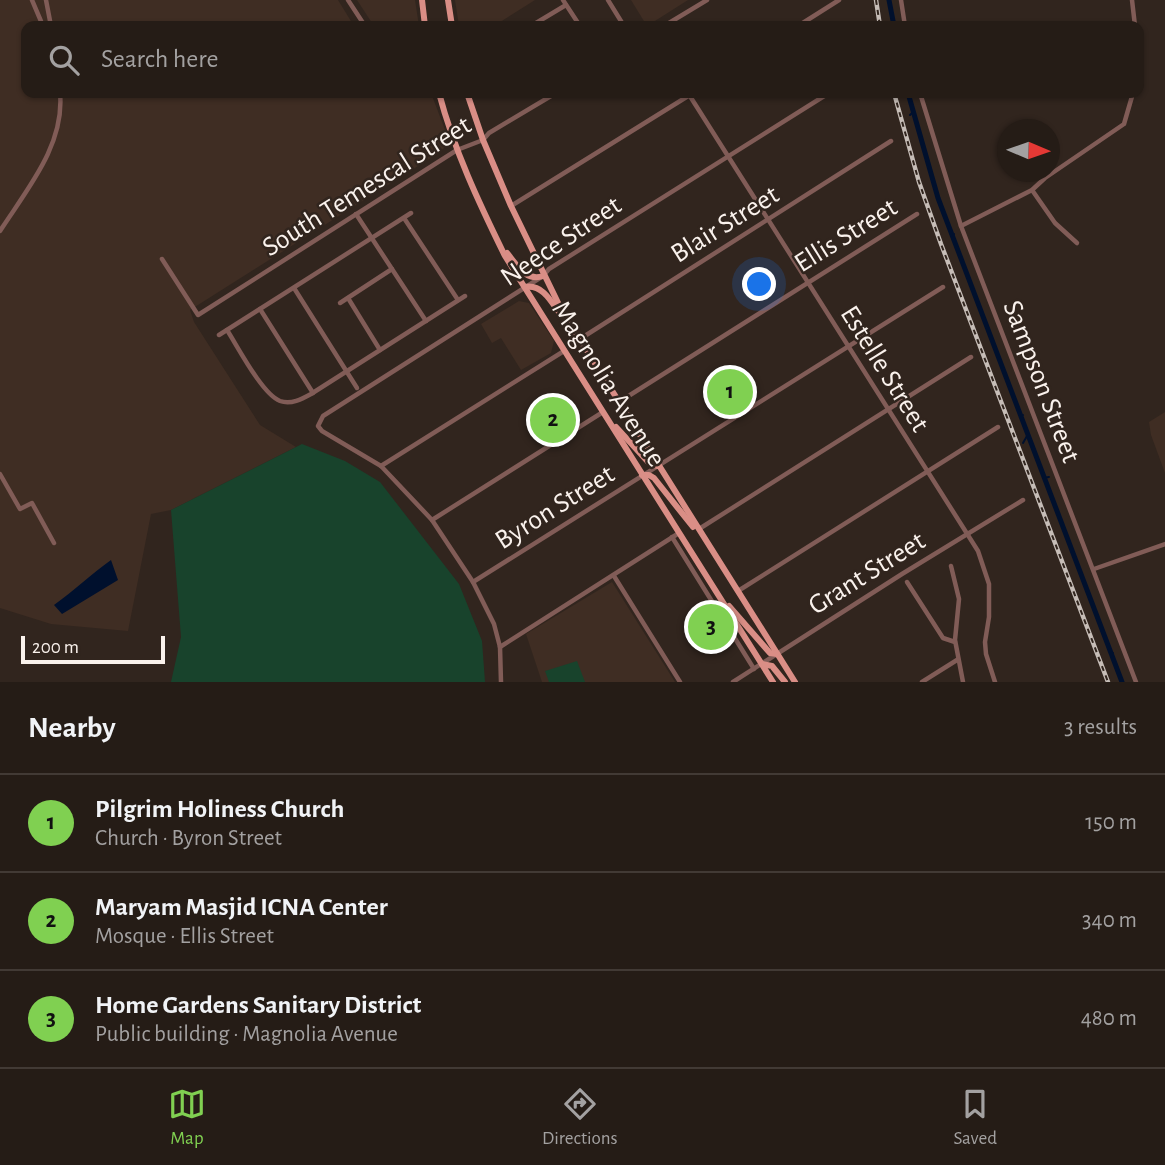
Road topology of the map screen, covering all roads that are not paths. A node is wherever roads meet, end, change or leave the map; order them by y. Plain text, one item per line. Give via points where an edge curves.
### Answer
1 (32, 0) edge
2 (46, 0) edge
3 (348, 0) edge
4 (422, 0) edge
5 (448, 0) edge
6 (608, 0) edge
7 (707, 0) edge
8 (839, 0) edge
9 (901, 0) edge
10 (1132, 0) edge
11 (565, 3) edge
12 (41, 21) edge
13 (50, 21) edge
14 (362, 21) edge
15 (424, 21) edge
16 (451, 21) edge
17 (538, 21) edge
18 (577, 21) edge
19 (621, 21) edge
20 (672, 21) edge
21 (806, 21) edge
22 (904, 21) edge
23 (1134, 21) edge
24 (60, 98) edge
25 (441, 98) edge
26 (469, 98) edge
27 (548, 98) edge
28 (684, 98) edge
29 (692, 98) edge
30 (821, 98) edge
31 (922, 98) edge
32 (1132, 98) edge
33 (483, 140) junction
34 (891, 141) dead end
35 (457, 150) junction
36 (727, 156) junction
37 (1032, 190) junction
38 (510, 206) junction
39 (411, 213) dead end
40 (356, 214) junction
41 (917, 214) dead end
42 (404, 218) junction
43 (767, 220) junction
44 (961, 226) junction
45 (0, 231) edge
46 (372, 238) junction
47 (497, 240) junction
48 (1077, 243) dead end
49 (162, 259) dead end
50 (392, 270) junction
51 (543, 276) junction
52 (807, 282) junction
53 (526, 287) junction
54 (943, 287) dead end
55 (294, 288) junction
56 (465, 296) dead end
57 (348, 298) junction
58 (458, 300) junction
59 (340, 303) dead end
60 (260, 309) junction
61 (426, 321) junction
62 (572, 329) junction
63 (227, 330) junction
64 (219, 335) dead end
65 (579, 339) junction
66 (846, 345) junction
67 (380, 350) junction
68 (564, 351) junction
69 (971, 357) dead end
70 (347, 371) junction
71 (357, 388) dead end
72 (313, 393) junction
73 (618, 403) junction
74 (887, 410) junction
75 (603, 412) junction
76 (998, 427) dead end
77 (381, 466) junction
78 (657, 466) junction
79 (927, 472) junction
80 (0, 474) edge
81 (642, 475) junction
82 (1023, 500) dead end
83 (432, 520) junction
84 (698, 529) junction
85 (968, 534) junction
86 (676, 535) junction
87 (54, 543) dead end
88 (1165, 544) edge
89 (951, 566) dead end
90 (1094, 569) junction
91 (614, 576) junction
92 (473, 582) junction
93 (907, 582) dead end
94 (714, 588) junction
95 (737, 592) junction
96 (956, 642) junction
97 (500, 647) junction
98 (778, 654) junction
99 (958, 660) junction
100 (762, 664) junction
101 (754, 669) junction
102 (501, 682) edge
103 (680, 682) edge
104 (733, 682) edge
105 (773, 682) edge
106 (785, 682) edge
107 (795, 682) edge
108 (922, 682) edge
109 (963, 682) edge
110 (995, 682) edge
111 (1136, 682) edge

1 - 12 street
2 - 13 street
3 - 14 street
4 - 15 main road
5 - 16 main road
6 - 19 street
7 - 20 street
8 - 21 street
9 - 22 street
10 - 23 street
11 - 17 street
11 - 18 street
24 - 45 street via 56,136
25 - 35 main road, Magnolia Avenue
26 - 33 main road, Magnolia Avenue
27 - 33 street, South Temescal Street
28 - 38 street
29 - 36 street, Estelle Street
30 - 36 street, Neece Street
31 - 44 street, Sampson Street
32 - 37 street via 1124,124
33 - 35 street, South Temescal Street
33 - 38 main road, Magnolia Avenue
34 - 43 street, Blair Street
35 - 40 street, South Temescal Street
35 - 47 main road, Magnolia Avenue
36 - 43 street, Estelle Street
36 - 51 street, Neece Street
37 - 44 street
37 - 48 street via 1055,223
38 - 51 main road, Magnolia Avenue
39 - 42 street
40 - 46 street
40 - 49 street, South Temescal Street via 198,315
41 - 52 street, Ellis Street
42 - 46 street
42 - 58 street
43 - 52 street, Estelle Street
43 - 65 street, Blair Street
44 - 90 street, Sampson Street
46 - 50 street
46 - 55 street
47 - 51 main road via 528,276
47 - 53 main road, Magnolia Avenue
50 - 57 street
50 - 61 street
51 - 53 street, Neece Street
51 - 62 main road, Magnolia Avenue
52 - 66 street, Estelle Street
52 - 73 street, Ellis Street
53 - 62 main road via 539,288
53 - 68 main road, Magnolia Avenue
53 - 77 street, Neece Street via 323,416 318,426 322,431
54 - 66 street, Byron Street
55 - 60 street
55 - 70 street
56 - 58 street
57 - 59 street
57 - 67 street
58 - 61 street
60 - 63 street
60 - 72 street
61 - 67 street
62 - 65 main road, Magnolia Avenue
63 - 64 street
63 - 72 street via 269,394 291,402
65 - 73 main road, Magnolia Avenue
66 - 74 street, Estelle Street
66 - 78 street, Byron Street
67 - 70 street
68 - 75 main road, Magnolia Avenue
68 - 77 street
69 - 74 street
70 - 71 street
70 - 72 street
73 - 78 main road, Magnolia Avenue
74 - 79 street, Estelle Street
74 - 84 street
75 - 78 main road via 650,464
75 - 81 main road, Magnolia Avenue
75 - 83 street
76 - 79 street
77 - 83 street
78 - 81 street, Byron Street
78 - 84 main road, Magnolia Avenue
79 - 85 street, Estelle Street
79 - 95 street
80 - 87 street via 20,509 33,503
81 - 84 main road via 654,478
81 - 86 main road, Magnolia Avenue
81 - 92 street, Byron Street
82 - 85 street, Grant Street
83 - 92 street
84 - 95 main road, Magnolia Avenue
85 - 98 street, Grant Street
85 - 110 street, Estelle Street via 989,584 985,642
86 - 91 street
86 - 94 main road, Magnolia Avenue
86 - 101 street, Magnolia Avenue
88 - 90 street
89 - 96 street via 959,599
90 - 111 street, Sampson Street
91 - 97 street
91 - 103 street
92 - 97 street
93 - 96 street via 943,638
94 - 98 main road via 769,653
94 - 100 main road, Magnolia Avenue
95 - 98 main road, Magnolia Avenue
96 - 99 street
97 - 102 street
98 - 100 street, Grant Street
98 - 107 main road, Magnolia Avenue
99 - 108 street
99 - 109 street
100 - 101 street, Grant Street
100 - 105 main road, Magnolia Avenue
100 - 106 main road via 772,666
101 - 104 street, Grant Street

